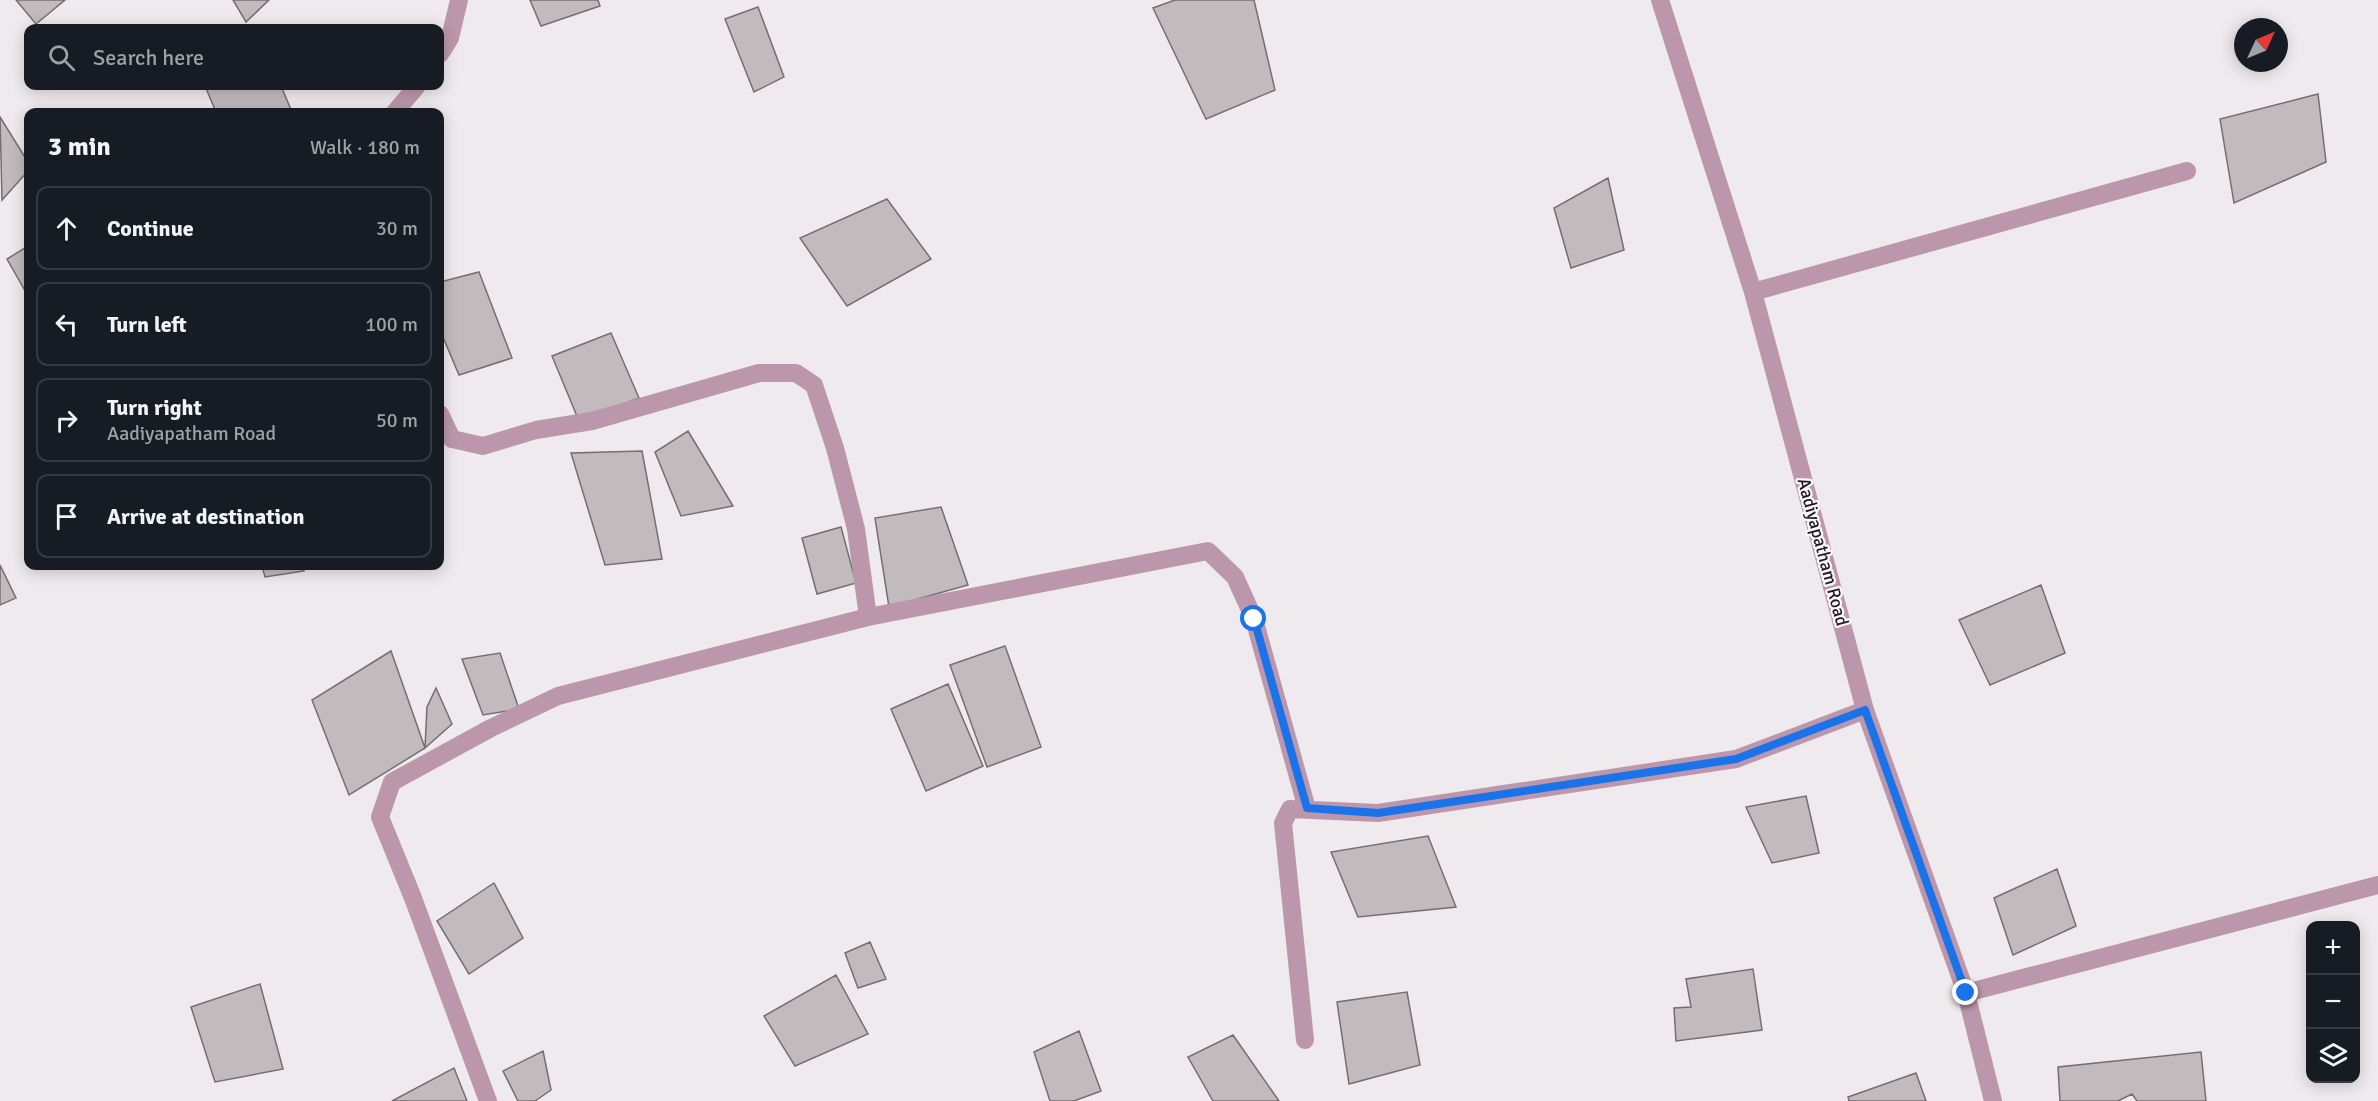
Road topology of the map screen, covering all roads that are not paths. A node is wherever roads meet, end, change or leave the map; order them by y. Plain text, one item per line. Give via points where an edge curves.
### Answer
1 (459, 0) edge
2 (1660, 0) edge
3 (444, 48) edge
4 (414, 90) edge
5 (398, 108) edge
6 (2187, 171) dead end
7 (1753, 292) junction
8 (444, 422) edge
9 (868, 617) junction
10 (1865, 710) junction
11 (1307, 808) junction
12 (2378, 885) edge
13 (1966, 993) junction
14 (1305, 1040) dead end
15 (489, 1101) edge
16 (1993, 1101) edge

1 - 3 street
2 - 7 street, Aadiyapatham Road
4 - 5 street
6 - 7 street
7 - 10 street, Aadiyapatham Road
8 - 9 street via 452,439 483,446 536,430 592,421 759,373 796,373 814,385 835,448 856,529
9 - 11 street via 1208,551 1235,577 1254,619
9 - 15 street via 558,696 392,782 380,817
10 - 11 street via 1736,759 1378,813
10 - 13 street, Aadiyapatham Road
11 - 14 street via 1290,809 1283,823
12 - 13 street
13 - 16 street, Aadiyapatham Road

